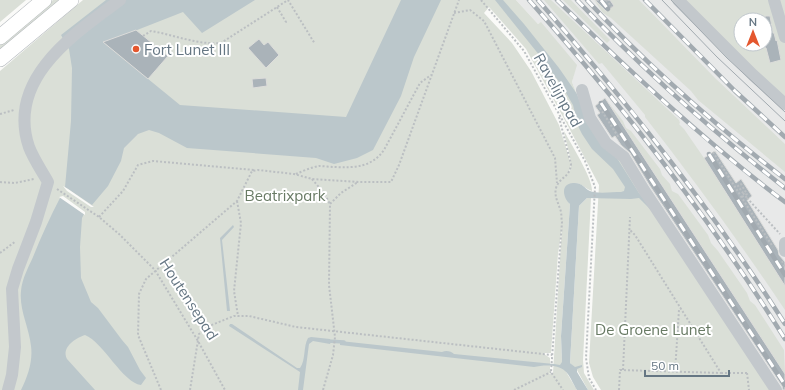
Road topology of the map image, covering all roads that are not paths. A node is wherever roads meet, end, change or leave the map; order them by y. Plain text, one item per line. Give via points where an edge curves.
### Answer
1 (44, 0) edge
2 (70, 0) edge
3 (120, 0) edge
4 (678, 0) edge
5 (774, 0) edge
6 (0, 37) edge
7 (785, 37) edge
8 (0, 59) edge
9 (582, 90) dead end
10 (785, 104) edge
11 (782, 239) edge
12 (780, 253) edge
13 (8, 390) edge
14 (776, 390) edge

1 - 6 main road
2 - 8 main road
3 - 13 street via 78,31 40,71 32,87 26,108 29,147 53,186 36,222 12,289 16,347
4 - 10 street
5 - 7 street
9 - 14 street via 590,118 606,142 624,157
11 - 12 street

